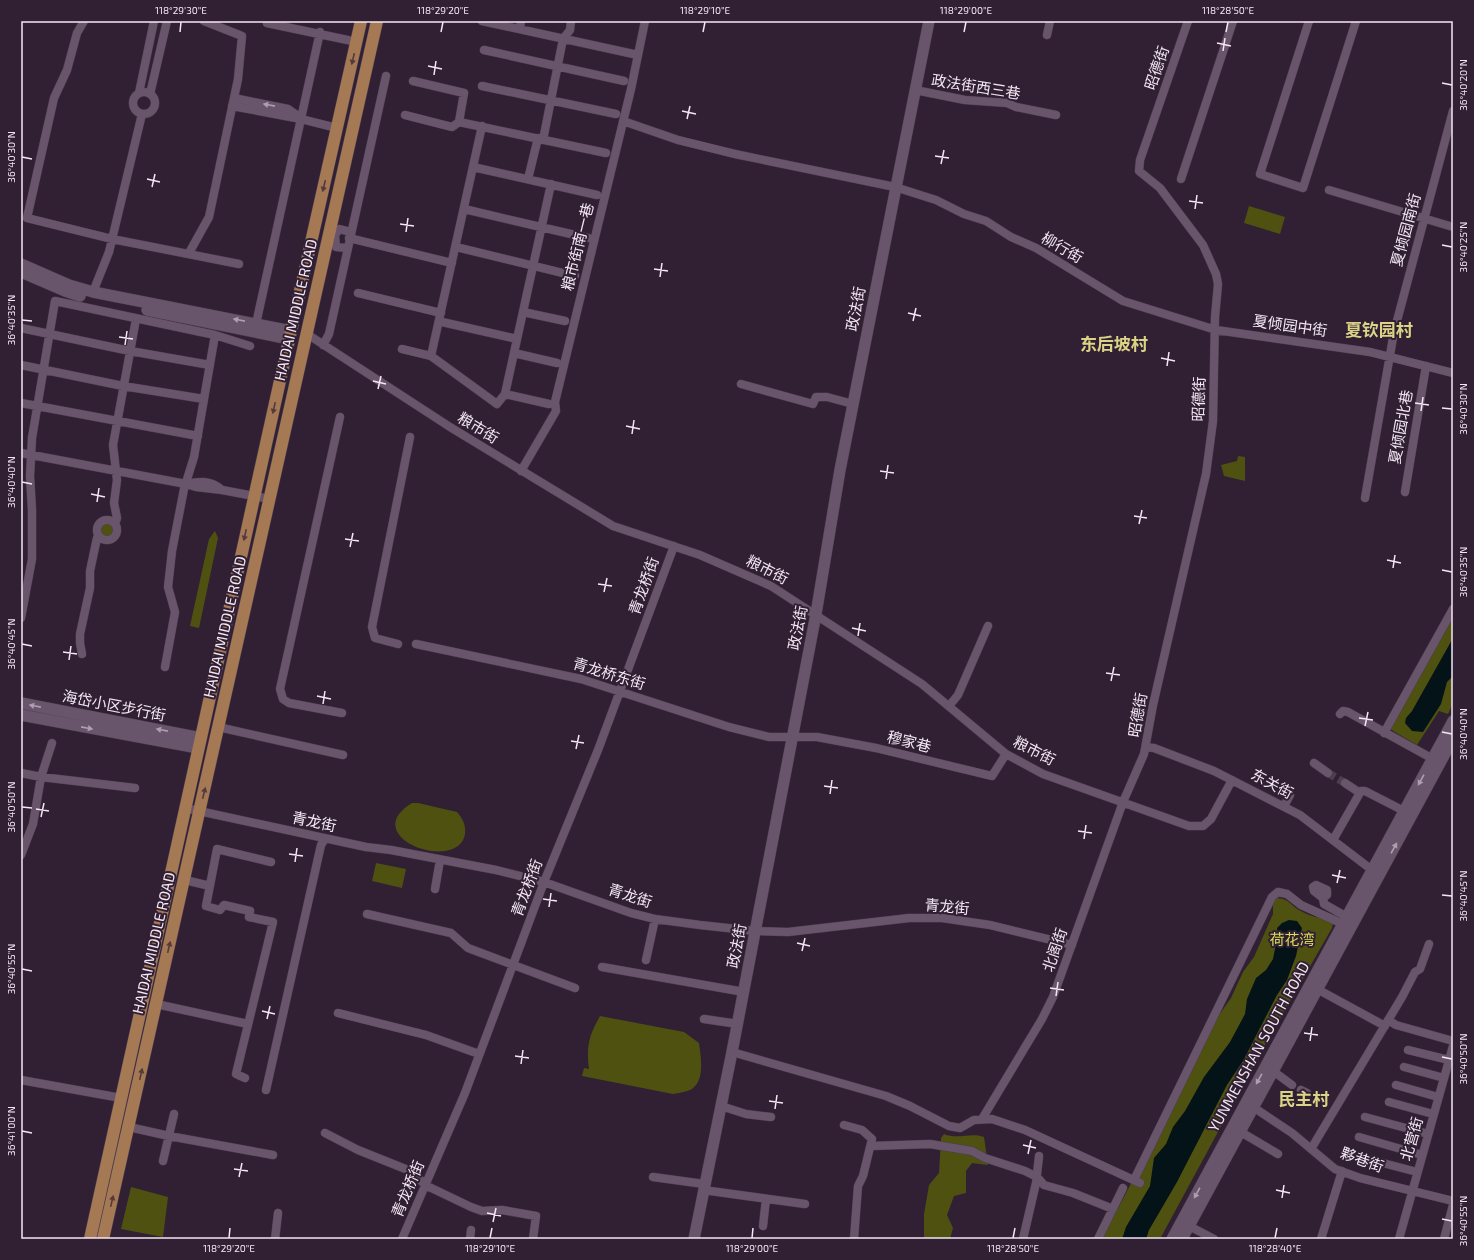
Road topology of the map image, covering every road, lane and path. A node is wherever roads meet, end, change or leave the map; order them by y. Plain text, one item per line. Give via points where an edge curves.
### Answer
1 (84, 21) edge
2 (154, 21) edge
3 (167, 21) edge
4 (204, 21) edge
5 (361, 21) edge
6 (377, 21) edge
7 (482, 21) edge
8 (571, 21) edge
9 (645, 21) edge
10 (929, 21) edge
11 (1050, 21) edge
12 (1188, 21) edge
13 (1233, 21) edge
14 (1309, 21) edge
15 (1356, 21) edge
16 (267, 22) dead end
17 (520, 25) edge
18 (320, 32) dead end
19 (1047, 36) dead end
20 (563, 39) junction
21 (357, 42) junction
22 (484, 50) dead end
23 (638, 55) junction
24 (557, 67) junction
25 (386, 76) dead end
26 (413, 81) dead end
27 (624, 81) dead end
28 (482, 86) dead end
29 (915, 90) junction
30 (139, 93) junction
31 (150, 94) junction
32 (550, 101) junction
33 (233, 102) junction
34 (1453, 111) edge
35 (142, 114) junction
36 (616, 114) dead end
37 (405, 115) dead end
38 (1056, 115) dead end
39 (301, 119) junction
40 (623, 121) junction
41 (460, 122) junction
42 (482, 126) junction
43 (337, 128) junction
44 (540, 139) junction
45 (606, 153) dead end
46 (473, 167) junction
47 (528, 179) junction
48 (1181, 179) dead end
49 (551, 184) junction
50 (895, 187) junction
51 (1329, 190) dead end
52 (597, 195) dead end
53 (464, 209) junction
54 (1424, 219) junction
55 (541, 227) junction
56 (1453, 227) edge
57 (332, 234) junction
58 (350, 235) junction
59 (588, 238) dead end
60 (112, 239) junction
61 (456, 247) junction
62 (347, 248) junction
63 (189, 253) junction
64 (452, 263) junction
65 (21, 264) edge
66 (239, 264) dead end
67 (533, 266) junction
68 (21, 272) edge
69 (575, 276) dead end
70 (93, 292) junction
71 (358, 293) dead end
72 (523, 312) junction
73 (441, 313) junction
74 (136, 319) junction
75 (565, 321) dead end
76 (442, 322) dead end
77 (256, 324) junction
78 (21, 328) edge
79 (1216, 330) junction
80 (50, 333) junction
81 (306, 334) junction
82 (215, 335) junction
83 (290, 335) junction
84 (517, 339) junction
85 (323, 345) junction
86 (250, 346) dead end
87 (402, 349) dead end
88 (130, 351) junction
89 (514, 353) junction
90 (431, 356) junction
91 (1391, 357) junction
92 (558, 363) dead end
93 (21, 365) edge
94 (210, 366) junction
95 (1426, 366) junction
96 (45, 368) junction
97 (1453, 373) edge
98 (741, 384) dead end
99 (123, 386) junction
100 (505, 394) junction
101 (204, 399) junction
102 (21, 403) edge
103 (548, 404) dead end
104 (853, 404) junction
105 (38, 405) junction
106 (340, 417) dead end
107 (117, 421) junction
108 (198, 436) junction
109 (410, 437) dead end
110 (21, 453) edge
111 (31, 455) junction
112 (115, 471) junction
113 (521, 471) junction
114 (186, 484) junction
115 (1405, 492) dead end
116 (254, 496) junction
117 (1365, 498) dead end
118 (270, 499) junction
119 (115, 524) junction
120 (99, 536) junction
121 (674, 546) junction
122 (1453, 610) edge
123 (816, 614) junction
124 (21, 618) edge
125 (988, 626) dead end
126 (398, 644) dead end
127 (416, 644) dead end
128 (82, 654) dead end
129 (165, 667) dead end
130 (620, 691) junction
131 (21, 703) edge
132 (949, 706) junction
133 (342, 713) dead end
134 (1340, 714) dead end
135 (21, 715) edge
136 (1453, 721) edge
137 (218, 727) junction
138 (1384, 732) junction
139 (793, 737) junction
140 (1448, 742) edge
141 (199, 743) junction
142 (52, 744) dead end
143 (1146, 747) junction
144 (1006, 754) junction
145 (343, 755) dead end
146 (1433, 759) junction
147 (1314, 763) dead end
148 (21, 773) edge
149 (1328, 774) tunnel mouth
150 (41, 777) junction
151 (1232, 780) junction
152 (1345, 783) tunnel mouth
153 (135, 788) dead end
154 (1360, 793) junction
155 (1290, 795) dead end
156 (1123, 802) junction
157 (1284, 806) junction
158 (185, 808) junction
159 (200, 811) junction
160 (1404, 811) junction
161 (325, 839) junction
162 (1334, 840) junction
163 (21, 855) edge
164 (440, 860) junction
165 (271, 862) dead end
166 (1372, 870) junction
167 (185, 880) junction
168 (544, 882) junction
169 (210, 886) junction
170 (434, 889) dead end
171 (1323, 898) dead end
172 (367, 914) dead end
173 (655, 919) junction
174 (1345, 920) junction
175 (755, 931) junction
176 (1429, 944) dead end
177 (1072, 945) junction
178 (646, 960) dead end
179 (513, 965) junction
180 (602, 967) dead end
181 (575, 988) dead end
182 (1317, 989) junction
183 (744, 992) junction
184 (156, 1004) junction
185 (338, 1013) dead end
186 (704, 1019) dead end
187 (1386, 1023) junction
188 (248, 1024) junction
189 (738, 1024) junction
190 (1453, 1041) edge
191 (1453, 1046) edge
192 (1408, 1050) dead end
193 (732, 1052) junction
194 (479, 1054) junction
195 (1449, 1060) junction
196 (1404, 1067) dead end
197 (1273, 1072) junction
198 (245, 1078) dead end
199 (1444, 1078) junction
200 (21, 1080) edge
201 (1292, 1085) dead end
202 (1396, 1085) dead end
203 (266, 1090) dead end
204 (1438, 1097) junction
205 (121, 1098) junction
206 (1389, 1102) dead end
207 (721, 1106) junction
208 (1253, 1107) junction
209 (174, 1114) dead end
210 (1434, 1114) junction
211 (771, 1117) dead end
212 (1365, 1117) dead end
213 (982, 1119) junction
214 (844, 1125) dead end
215 (129, 1127) junction
216 (1239, 1131) junction
217 (325, 1133) dead end
218 (1428, 1134) junction
219 (169, 1136) junction
220 (1359, 1137) dead end
221 (871, 1146) junction
222 (1311, 1149) junction
223 (1278, 1154) dead end
224 (273, 1155) dead end
225 (1422, 1155) junction
226 (1039, 1156) dead end
227 (1360, 1157) dead end
228 (163, 1161) dead end
229 (1342, 1171) junction
230 (1417, 1172) junction
231 (653, 1177) dead end
232 (1037, 1177) junction
233 (425, 1185) junction
234 (704, 1187) junction
235 (1123, 1188) dead end
236 (1412, 1190) junction
237 (766, 1199) junction
238 (1453, 1201) edge
239 (804, 1204) dead end
240 (1453, 1205) edge
241 (1113, 1209) dead end
242 (278, 1214) dead end
243 (1185, 1223) junction
244 (763, 1226) dead end
245 (471, 1230) dead end
246 (90, 1239) edge
247 (103, 1239) edge
248 (275, 1239) edge
249 (402, 1239) edge
250 (470, 1239) edge
251 (533, 1239) edge
252 (694, 1239) edge
253 (854, 1239) edge
254 (1023, 1239) edge
255 (1098, 1239) edge
256 (1172, 1239) edge
257 (1182, 1239) edge
258 (1214, 1239) edge
259 (1321, 1239) edge
260 (1399, 1239) edge
261 (1444, 1239) edge

1 - 60 street via 77,33 67,70 54,98 27,218
2 - 30 street
3 - 31 street
4 - 33 street via 242,36
5 - 21 main road, HAIDAI MIDDLE ROAD
6 - 57 main road, HAIDAI MIDDLE ROAD
7 - 17 street
8 - 20 street via 570,30
9 - 23 street, 粮市街南一巷
10 - 29 street, 政法街
11 - 19 street
12 - 79 street, 昭德街 via 1140,160 1139,171 1160,188 1203,245 1211,260 1218,284
13 - 48 street
14 - 15 street via 1260,174 1303,188
16 - 21 street
17 - 20 street
18 - 39 street
20 - 23 street
20 - 24 street
21 -> 43 main road, HAIDAI MIDDLE ROAD
22 - 24 street
23 - 40 street, 粮市街南一巷
24 - 27 street
24 - 32 street
25 - 58 street
26 - 41 street via 464,93
28 - 32 street
29 - 38 street, 政法街西三巷 via 965,100 1007,103
29 - 50 street, 政法街
30 - 31 street
30 - 35 street via 134,98 133,105 136,111
31 - 35 street via 154,100 154,108 149,113
32 - 36 street
32 - 44 street
33 - 39 street
33 - 63 street via 209,217
34 - 54 street, 夏倾园南街
35 - 60 street
37 - 41 street via 452,127
39 - 43 street
39 - 77 street
40 - 50 street, 柳行街 via 678,140
40 - 113 street, 粮市街南一巷 via 555,402 556,411
41 - 42 street
42 - 44 street
42 - 46 street
43 -> 83 main road, HAIDAI MIDDLE ROAD
44 - 45 street
44 - 47 street
46 - 47 street
46 - 53 street
47 - 49 street
49 - 52 street
49 - 55 street
50 - 79 street, 柳行街 via 936,200 964,214 986,221 1123,301
50 - 104 street, 政法街
51 - 54 street
53 - 55 street
53 - 61 street
54 - 56 street
54 - 91 street, 夏倾园南街 via 1401,305
55 - 59 street
55 - 67 street
57 - 58 street via 339,230
57 - 62 street via 336,247
57 - 81 main road, HAIDAI MIDDLE ROAD
58 - 62 street
58 - 64 street
60 - 63 street
60 - 70 street
61 - 64 street
61 - 67 street
62 - 85 street via 329,334
63 - 66 street
64 - 73 street
65 - 70 street
67 - 69 street
67 - 72 street
68 - 83 street via 88,298
77 -> 70 street
71 - 73 street
72 - 75 street
72 - 84 street
73 - 90 street
74 - 80 street via 55,301
74 - 82 street
74 - 88 street
76 - 84 street
77 - 83 street
78 - 80 street
79 - 91 street, 夏倾园中街 via 1348,348
79 - 143 street, 昭德街 via 1213,421 1206,474 1152,705
80 - 88 street
80 - 96 street
81 - 85 street, 粮市街
81 - 118 main road, HAIDAI MIDDLE ROAD
82 - 86 street
82 - 94 street
83 -> 116 main road, HAIDAI MIDDLE ROAD
84 - 89 street
85 - 113 street, 粮市街
87 - 90 street
88 - 94 street
88 - 99 street
89 - 92 street
89 - 100 street
90 - 100 street via 497,404
91 - 95 street, 夏倾园中街
91 - 117 street, 夏倾园南街
93 - 96 street
94 - 101 street
95 - 97 street, 夏倾园中街
95 - 115 street, 夏倾园北巷
96 - 99 street
96 - 105 street
98 - 104 street via 813,404 816,397 827,397
99 - 101 street
99 - 107 street
100 - 103 street
101 - 108 street
102 - 105 street
104 - 123 street, 政法街
105 - 107 street
105 - 111 street
106 - 133 street via 280,689 283,699 289,703
107 - 108 street
107 - 112 street via 113,445
108 - 114 street
109 - 126 street via 372,627 375,638
110 - 111 street
111 - 112 street
111 - 124 street via 32,559
112 - 114 street
112 - 119 street
113 - 121 street, 粮市街 via 613,526
114 - 116 street via 208,482 216,484 222,490
114 - 129 street via 169,574 169,591 175,612
116 - 118 street
116 -> 141 main road, HAIDAI MIDDLE ROAD
118 - 137 main road, HAIDAI MIDDLE ROAD
119 - 120 street via 110,521 101,523
119 - 120 street via 117,529 114,538 104,540
120 - 128 street via 90,571 90,588 80,634
121 - 123 street, 粮市街 via 726,565 771,586
121 - 130 street, 青龙桥街
122 - 138 street
123 - 132 street, 粮市街 via 922,684
123 - 139 street, 政法街
125 - 132 street via 958,695
127 - 130 street, 青龙桥东街 via 553,672
130 - 139 street, 青龙桥东街 via 683,714 729,727 769,737
130 - 168 street, 青龙桥街
141 -> 131 street, 海岱小区步行街
132 - 144 street, 粮市街
134 - 138 street via 1343,711 1348,712
135 -> 141 street, 海岱小区步行街
136 - 140 street, YUNMENSHAN SOUTH ROAD
137 - 145 street
159 -> 137 main road, HAIDAI MIDDLE ROAD
138 - 146 street
139 - 144 street, 穆家巷 via 817,737 876,748 992,776
139 - 175 street, 政法街
140 - 146 street, YUNMENSHAN SOUTH ROAD
182 -> 140 street, YUNMENSHAN SOUTH ROAD
141 - 158 main road, HAIDAI MIDDLE ROAD
142 - 150 street
143 - 151 street, 东关街
143 - 156 street, 昭德街
144 - 156 street, 粮市街 via 1044,774
146 -> 160 street, YUNMENSHAN SOUTH ROAD
147 - 149 street
148 - 150 street
150 - 153 street
150 - 163 street via 33,824
151 - 156 street, 粮市街 via 1211,819 1203,826 1189,826
151 - 157 street, 东关街
152 - 154 street
154 - 160 street via 1365,791
154 - 162 street
155 - 157 street
156 - 177 street, 北阁街
157 - 162 street, 东关街
158 - 159 street, 青龙街
158 - 205 main road, HAIDAI MIDDLE ROAD
159 - 161 street, 青龙街
159 - 167 main road, HAIDAI MIDDLE ROAD
160 - 166 street, YUNMENSHAN SOUTH ROAD
161 - 164 street, 青龙街
161 - 203 street via 321,845
162 - 166 street, 东关街
164 - 168 street, 青龙街
164 - 170 street
165 - 169 street via 217,849
166 - 174 street, YUNMENSHAN SOUTH ROAD
167 - 169 street
184 -> 167 main road, HAIDAI MIDDLE ROAD
168 - 173 street, 青龙街 via 594,898 617,909
168 - 179 street, 青龙桥街
169 - 188 street via 206,906 220,910 224,905 250,911 249,917 273,922
171 - 174 street via 1324,904
172 - 179 street via 451,933 468,948
173 - 175 street, 青龙街
173 - 178 street
174 - 213 street via 1301,905 1287,894 1278,892 1272,896 1137,1182 1024,1130 992,1119
174 -> 243 street, YUNMENSHAN SOUTH ROAD
175 - 177 street, 青龙街 via 788,932 909,918 942,918
175 - 183 street, 政法街
176 - 187 street via 1420,969 1415,972
177 - 213 street, 北阁街 via 1059,983 1042,1019
179 - 181 street
179 - 194 street, 青龙桥街
180 - 183 street
182 - 187 street
182 - 197 street, YUNMENSHAN SOUTH ROAD
183 - 189 street, 政法街
184 - 188 street
215 -> 184 main road, HAIDAI MIDDLE ROAD
185 - 194 street via 426,1035
186 - 189 street
187 - 190 street
187 - 222 street
188 - 198 street via 236,1074
189 - 193 street, 政法街
191 - 195 street, 北营街
192 - 195 street
193 - 207 street, 政法街
193 - 213 street via 886,1096 949,1126 960,1128 974,1120
194 - 233 street, 青龙桥街
195 - 199 street, 北营街
196 - 199 street
197 - 201 street
197 - 208 street, YUNMENSHAN SOUTH ROAD
199 - 204 street, 北营街
200 - 205 street
202 - 204 street
204 - 210 street, 北营街
205 - 246 main road, HAIDAI MIDDLE ROAD
206 - 210 street
207 - 211 street via 746,1114
207 - 234 street, 政法街
208 - 216 street, YUNMENSHAN SOUTH ROAD
208 - 222 street, 夥巷街
209 - 219 street
210 - 218 street, 北营街
212 - 218 street
214 - 221 street via 862,1130 872,1139
215 - 219 street
247 -> 215 main road, HAIDAI MIDDLE ROAD
216 - 223 street
216 - 243 street, YUNMENSHAN SOUTH ROAD
217 - 233 street via 358,1150 413,1172
218 - 225 street, 北营街
219 - 224 street
219 - 228 street
220 - 225 street
221 - 232 street via 930,1144 972,1151
221 - 253 street via 858,1186
222 - 229 street, 夥巷街 via 1335,1169
225 - 230 street, 北营街
226 - 232 street
227 - 230 street
229 - 236 street, 夥巷街 via 1360,1178
229 - 259 street
230 - 236 street, 北营街
231 - 234 street
232 - 241 street via 1044,1185
232 - 254 street
233 - 249 street, 青龙桥街
233 - 251 street via 482,1211 502,1210 536,1216
234 - 237 street
234 - 252 street, 政法街
235 - 255 street
236 - 238 street, 夥巷街
236 - 260 street, 北营街
237 - 239 street
237 - 244 street
240 - 261 street
242 - 248 street
243 - 256 street, YUNMENSHAN SOUTH ROAD
243 - 257 street, YUNMENSHAN SOUTH ROAD
243 - 258 street
245 - 250 street

